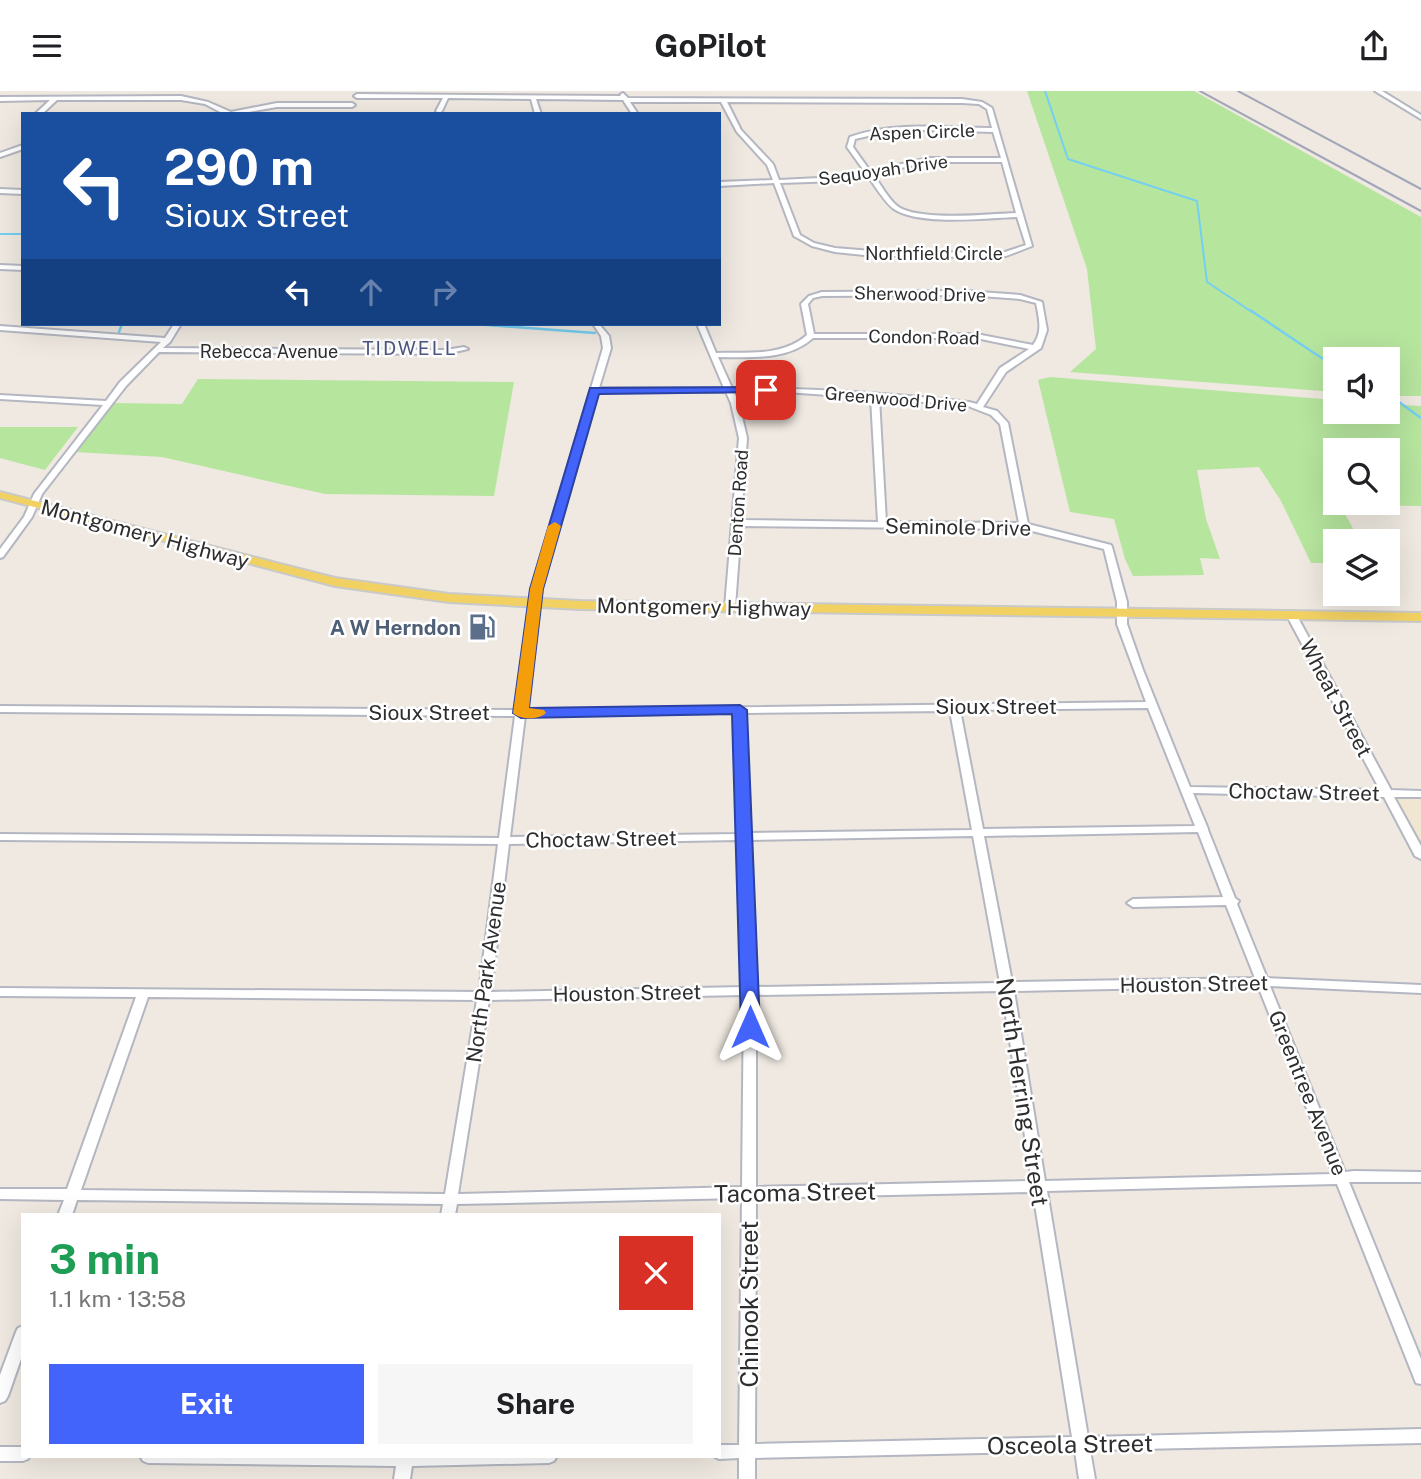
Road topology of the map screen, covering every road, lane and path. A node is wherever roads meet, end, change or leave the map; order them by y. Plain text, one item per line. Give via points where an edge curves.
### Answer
1 (619, 91) edge
2 (1378, 91) edge
3 (358, 94) edge
4 (446, 97) junction
5 (534, 97) junction
6 (0, 99) edge
7 (55, 99) junction
8 (626, 99) junction
9 (723, 100) junction
10 (352, 105) junction
11 (439, 111) dead end
12 (40, 112) edge
13 (228, 112) edge
14 (236, 112) edge
15 (348, 112) edge
16 (538, 112) edge
17 (634, 112) edge
18 (1421, 117) edge
19 (996, 130) junction
20 (21, 148) edge
21 (0, 155) edge
22 (1005, 160) junction
23 (869, 173) junction
24 (777, 182) junction
25 (721, 184) edge
26 (21, 192) edge
27 (2, 193) edge
28 (1021, 215) junction
29 (0, 267) edge
30 (21, 268) edge
31 (176, 326) edge
32 (598, 326) edge
33 (701, 326) edge
34 (0, 328) edge
35 (811, 336) junction
36 (167, 340) junction
37 (1037, 348) junction
38 (464, 349) dead end
39 (157, 350) junction
40 (714, 355) junction
41 (594, 390) junction
42 (731, 392) junction
43 (875, 395) junction
44 (0, 397) edge
45 (109, 403) junction
46 (979, 407) junction
47 (0, 495) edge
48 (34, 504) junction
49 (737, 523) junction
50 (882, 525) junction
51 (1024, 526) junction
52 (0, 555) edge
53 (534, 603) junction
54 (730, 607) junction
55 (1122, 612) junction
56 (1292, 614) junction
57 (1421, 617) edge
58 (1153, 705) junction
59 (954, 707) junction
60 (0, 709) edge
61 (740, 710) junction
62 (521, 713) junction
63 (1187, 790) junction
64 (1388, 794) junction
65 (1421, 794) edge
66 (1203, 829) junction
67 (976, 833) junction
68 (0, 837) edge
69 (744, 837) junction
70 (504, 841) junction
71 (1421, 856) edge
72 (1233, 901) junction
73 (1133, 903) dead end
74 (1263, 982) junction
75 (1007, 987) junction
76 (1421, 989) edge
77 (750, 991) junction
78 (0, 992) edge
79 (144, 993) junction
80 (484, 996) junction
81 (1421, 1177) edge
82 (1342, 1178) junction
83 (1039, 1187) junction
84 (749, 1193) junction
85 (0, 1194) edge
86 (72, 1194) junction
87 (451, 1199) junction
88 (66, 1213) edge
89 (448, 1213) edge
90 (21, 1338) edge
91 (1414, 1345) edge
92 (1421, 1378) edge
93 (0, 1396) edge
94 (1421, 1436) edge
95 (1081, 1444) junction
96 (721, 1452) edge
97 (748, 1452) junction
98 (0, 1454) edge
99 (21, 1454) edge
100 (406, 1458) edge
101 (402, 1479) edge
102 (747, 1479) edge
103 (1087, 1479) edge

1 - 8 street
2 - 18 street
3 - 4 street, Northfield Circle
3 - 10 street
4 - 5 street, Northfield Circle
4 - 11 street
5 - 8 street, Northfield Circle
5 - 16 street
6 - 7 street
7 - 12 street
7 - 13 street via 181,98
8 - 9 street, Northfield Circle
8 - 17 street
9 - 19 street, Northfield Circle via 973,101 989,107
9 - 24 street, Northfield Circle via 738,131 764,155
10 - 14 street via 277,105
10 - 15 street
19 - 22 street, Northfield Circle
19 - 23 street, Aspen Circle via 858,135 850,140 850,147
20 - 21 street
22 - 23 street, Sequoyah Drive via 929,160
22 - 28 street, Northfield Circle
23 - 24 street, Sequoyah Drive
23 - 28 street, Aspen Circle via 894,207 906,213
24 - 25 street, Sequoyah Drive
24 - 28 street, Northfield Circle via 797,236 833,251 1015,253 1029,245
26 - 27 street
29 - 30 street
31 - 36 street
32 - 41 street, North Park Avenue via 607,348
33 - 40 street, Denton Road
34 - 36 street
35 - 37 street, Condon Road via 976,336
35 - 37 street, Sherwood Drive via 804,306 815,295 983,293 1039,302 1043,337
35 - 40 street via 782,351
36 - 39 street
37 - 46 street via 1001,371 993,391
38 - 39 street, Rebecca Avenue
39 - 45 street
40 - 42 street, Denton Road
41 - 42 street, Greenwood Drive
41 - 53 street, North Park Avenue
42 - 43 street, Greenwood Drive
42 - 49 street, Denton Road via 743,438
43 - 46 street, Greenwood Drive
43 - 50 street
44 - 45 street
45 - 48 street
46 - 51 street, Greenwood Drive via 1004,423
47 - 48 main road, Montgomery Highway
48 - 52 street
48 - 53 main road, Montgomery Highway via 324,580 438,597
49 - 50 street, Seminole Drive
49 - 54 street, Denton Road
50 - 51 street, Seminole Drive
51 - 55 street, Seminole Drive via 1108,547
53 - 54 main road, Montgomery Highway
53 - 62 street, North Park Avenue
54 - 55 main road, Montgomery Highway
55 - 56 main road, Montgomery Highway
55 - 58 street, Greentree Avenue via 1122,624
56 - 57 main road, Montgomery Highway
56 - 64 street, Wheat Street
58 - 59 street, Sioux Street
58 - 63 street, Greentree Avenue
59 - 61 street, Sioux Street
59 - 67 street, North Herring Street
60 - 62 street, Sioux Street
61 - 62 street, Sioux Street
61 - 69 street, Chinook Street
62 - 70 street, North Park Avenue
63 - 64 street, Choctaw Street
63 - 66 street, Greentree Avenue
64 - 65 street, Choctaw Street
64 - 71 street, Wheat Street
66 - 67 street, Choctaw Street
66 - 72 street, Greentree Avenue
67 - 69 street, Choctaw Street
67 - 75 street, North Herring Street
68 - 70 street, Choctaw Street
69 - 70 street, Choctaw Street
69 - 77 street, Chinook Street
70 - 80 street, North Park Avenue
72 - 73 street
72 - 74 street, Greentree Avenue
74 - 75 street, Houston Street
74 - 76 street, Houston Street
74 - 82 street, Greentree Avenue
75 - 77 street, Houston Street
75 - 83 street, North Herring Street
77 - 80 street, Houston Street
77 - 84 street, Chinook Street
78 - 79 street, Houston Street
79 - 80 street, Houston Street
79 - 86 street
80 - 87 street, North Park Avenue
81 - 82 street, Tacoma Street
82 - 83 street, Tacoma Street
82 - 91 street, Greentree Avenue
83 - 84 street, Tacoma Street
83 - 95 street, North Herring Street
84 - 87 street, Tacoma Street
84 - 97 street, Chinook Street
85 - 86 street, Tacoma Street
86 - 87 street, Tacoma Street
86 - 88 street
87 - 89 street, North Park Avenue
90 - 93 street
91 - 92 street, Greentree Avenue
94 - 95 street, Osceola Street
95 - 97 street, Osceola Street
95 - 103 street, North Herring Street
96 - 97 street, Osceola Street
97 - 102 street, Chinook Street
98 - 99 street
100 - 101 street

